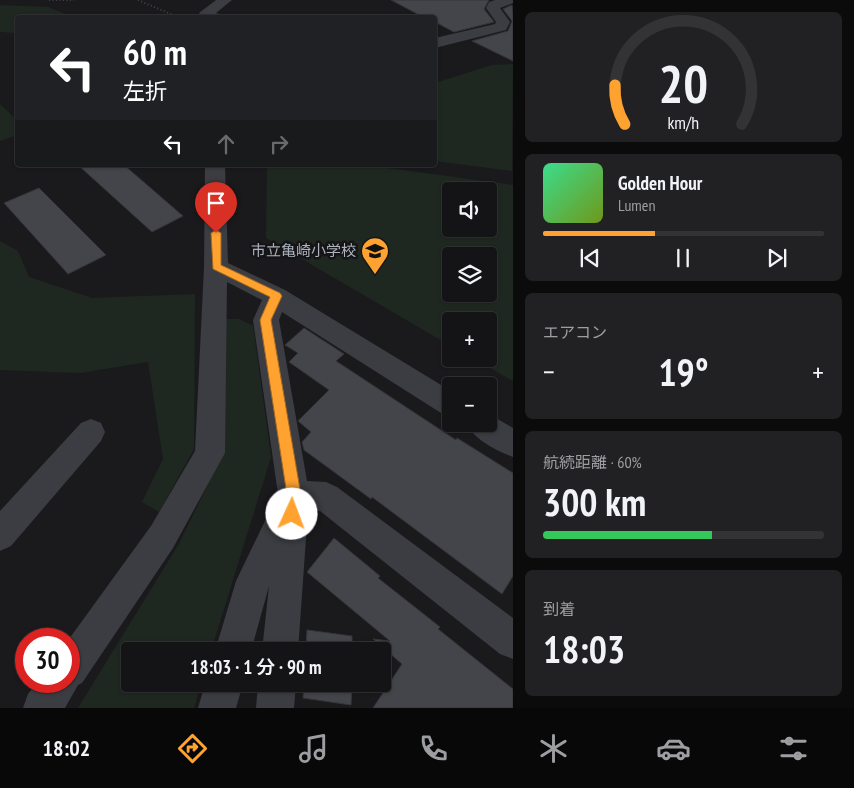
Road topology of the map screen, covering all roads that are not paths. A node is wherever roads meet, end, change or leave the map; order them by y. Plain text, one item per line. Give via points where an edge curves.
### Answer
1 (225, 0) edge
2 (508, 0) edge
3 (210, 15) edge
4 (437, 43) edge
5 (215, 167) edge
6 (216, 267) junction
7 (276, 296) junction
8 (442, 399) edge
9 (91, 432) dead end
10 (494, 432) edge
11 (513, 444) edge
12 (294, 495) junction
13 (0, 535) edge
14 (513, 641) edge
15 (236, 642) edge
16 (281, 642) edge
17 (80, 654) edge
18 (221, 692) edge
19 (276, 692) edge
20 (53, 693) edge
21 (42, 708) edge
22 (216, 708) edge
23 (275, 708) edge

1 - 3 street via 206,13
2 - 4 street via 493,8 503,22 501,27
5 - 6 street
6 - 7 street
6 - 17 street via 210,452 162,537
7 - 8 street
7 - 12 street via 266,320
9 - 13 street
10 - 11 street
12 - 14 street via 326,497
12 - 15 street via 253,581
12 - 16 street
18 - 22 street
19 - 23 street
20 - 21 street

